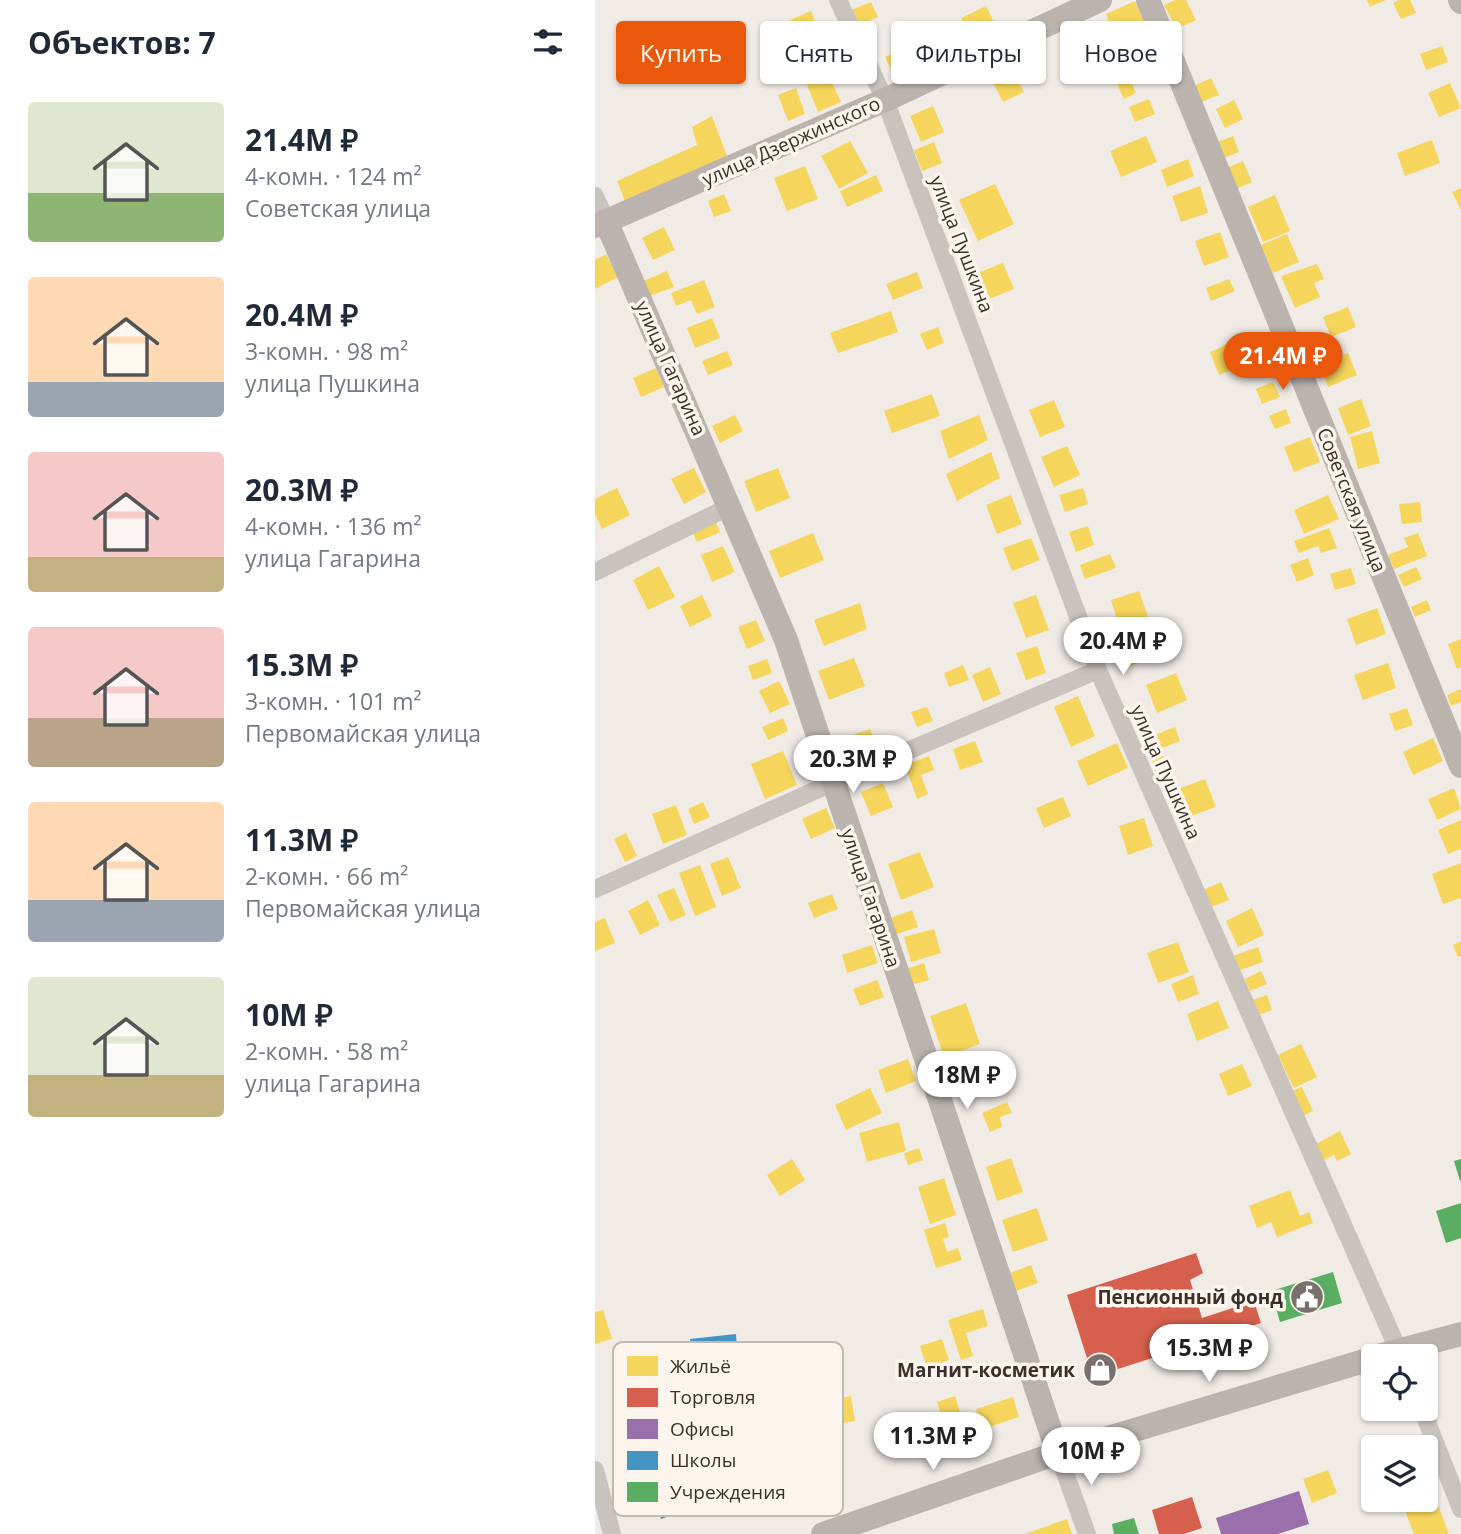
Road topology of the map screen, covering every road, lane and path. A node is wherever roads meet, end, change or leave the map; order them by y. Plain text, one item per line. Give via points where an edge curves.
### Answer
1 (838, 0) edge
2 (1100, 0) edge
3 (1148, 0) edge
4 (885, 100) junction
5 (595, 195) edge
6 (601, 224) edge
7 (730, 506) junction
8 (595, 572) edge
9 (1098, 670) junction
10 (1461, 766) edge
11 (832, 783) junction
12 (595, 889) edge
13 (1461, 1334) edge
14 (1383, 1344) edge
15 (1426, 1344) edge
16 (1361, 1363) edge
17 (1427, 1421) edge
18 (1058, 1453) junction
19 (595, 1470) edge
20 (1461, 1508) edge
21 (612, 1534) edge
22 (823, 1534) edge
23 (1087, 1534) edge

1 - 4 street, улица Пушкина
2 - 4 street, улица Дзержинского
3 - 10 street, Советская улица
4 - 6 street, улица Дзержинского
4 - 9 street, улица Пушкина
5 - 6 street, улица Гагарина
6 - 7 street, улица Гагарина
7 - 8 street
7 - 11 street, улица Гагарина via 786,640
9 - 11 street
9 - 14 street, улица Пушкина
11 - 12 street
11 - 18 street, улица Гагарина
13 - 15 street
16 - 18 street
17 - 20 street
18 - 22 street
18 - 23 street, улица Гагарина
19 - 21 street

